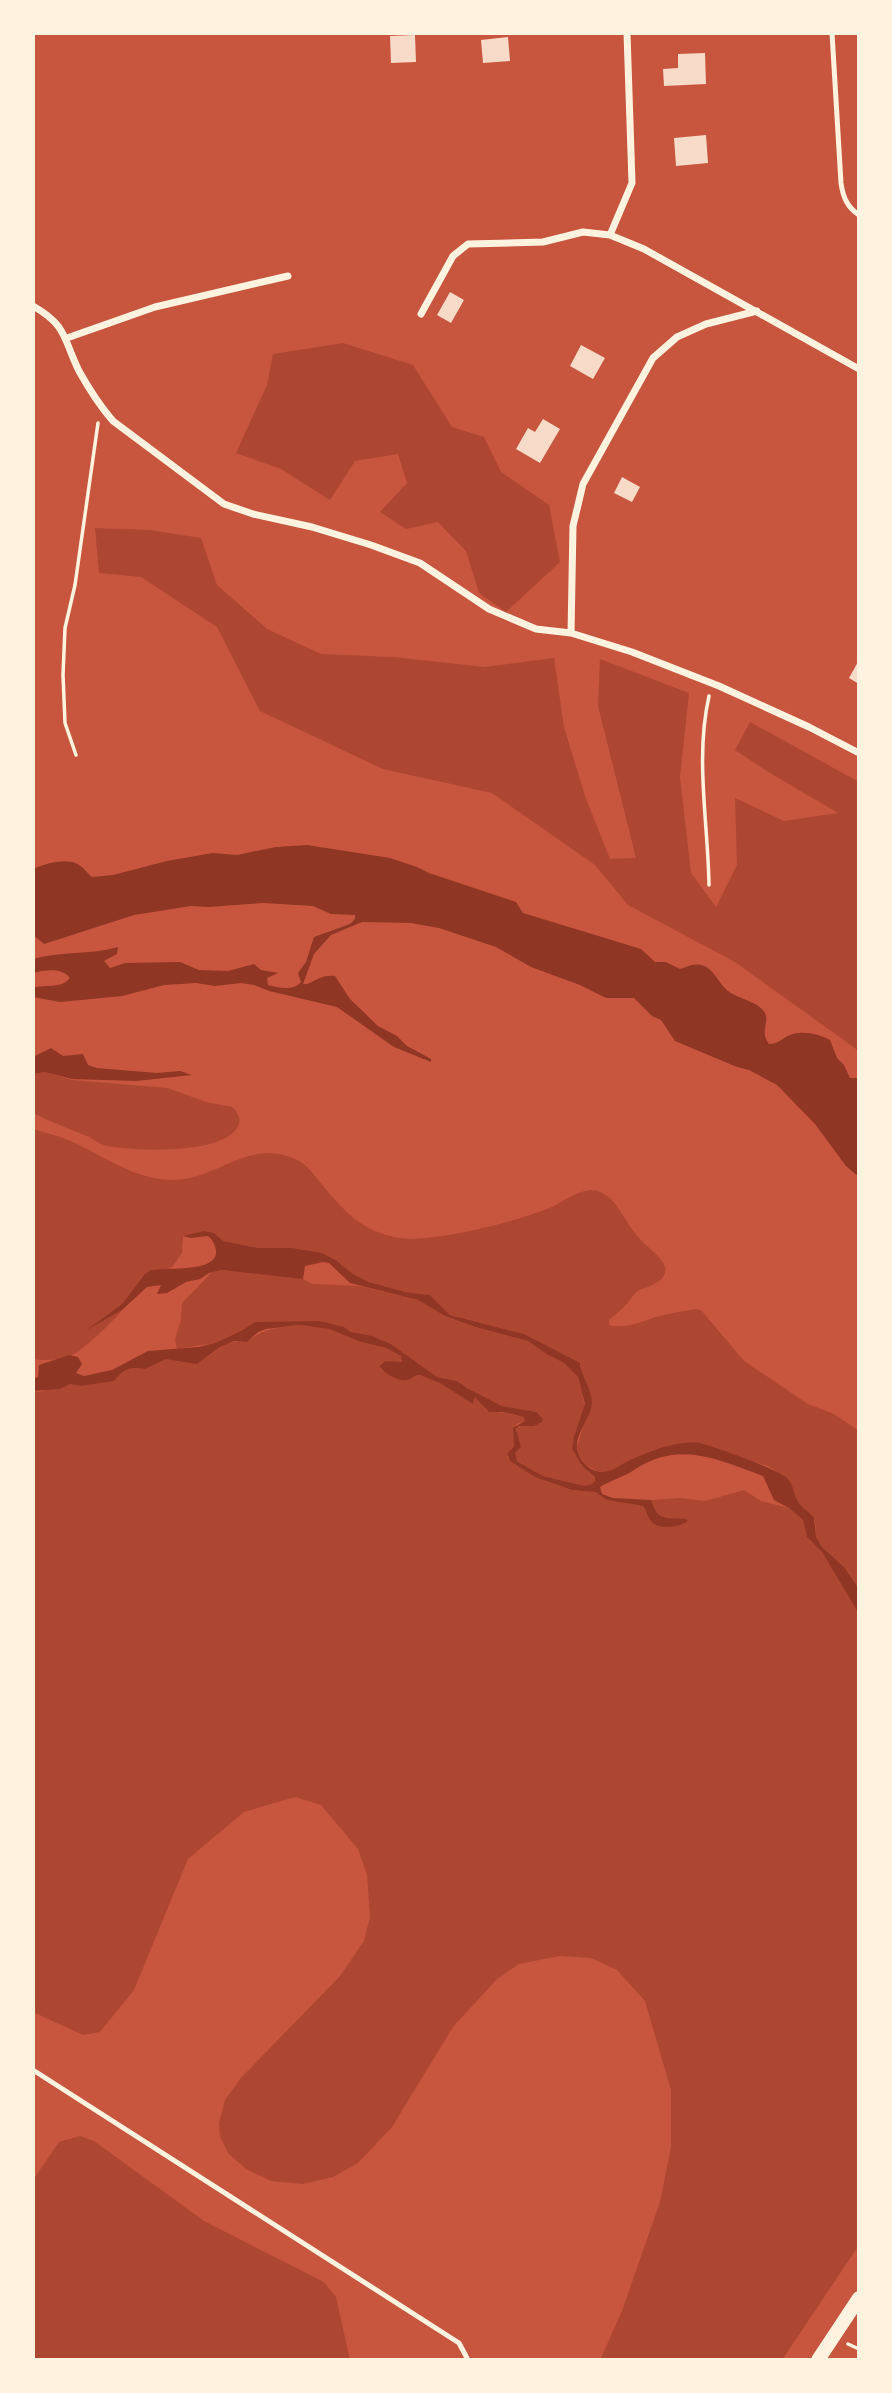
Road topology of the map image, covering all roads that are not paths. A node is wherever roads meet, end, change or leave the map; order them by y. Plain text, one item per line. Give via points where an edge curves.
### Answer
1 (627, 33) edge
2 (832, 33) edge
3 (859, 215) edge
4 (610, 235) junction
5 (288, 276) dead end
6 (33, 306) edge
7 (757, 311) junction
8 (421, 314) dead end
9 (67, 338) junction
10 (859, 369) edge
11 (571, 633) junction
12 (859, 753) edge
13 (33, 2070) edge
14 (859, 2298) edge
15 (468, 2360) edge
16 (818, 2360) edge

1 - 4 street via 632,183
2 - 3 lane via 843,197
4 - 7 street
4 - 8 street via 583,232 543,242 468,244 453,256
5 - 9 street via 155,307
6 - 9 street via 59,324
7 - 10 street
7 - 11 street via 677,337 653,358 583,484 573,526
9 - 11 street via 78,369 113,421 224,504 420,563 489,609 536,629
11 - 12 street via 712,683
13 - 15 lane via 459,2343
14 - 16 main road

